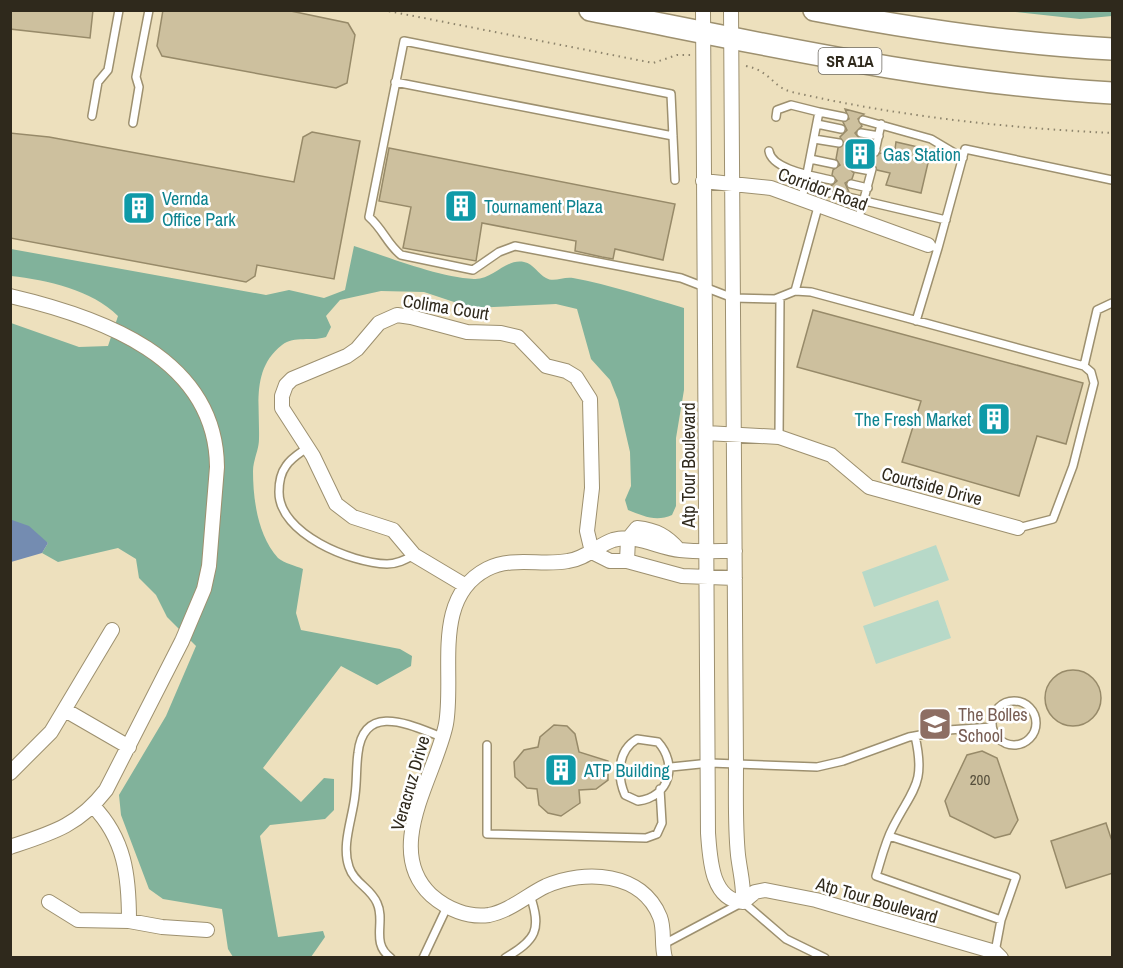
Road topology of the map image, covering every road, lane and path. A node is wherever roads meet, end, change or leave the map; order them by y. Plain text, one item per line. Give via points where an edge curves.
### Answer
1 (119, 10) edge
2 (149, 10) edge
3 (590, 10) edge
4 (703, 10) edge
5 (731, 10) edge
6 (814, 10) edge
7 (703, 33) junction
8 (731, 39) junction
9 (1113, 49) edge
10 (395, 82) junction
11 (1113, 93) edge
12 (819, 112) junction
13 (92, 116) dead end
14 (776, 117) dead end
15 (844, 117) dead end
16 (863, 120) dead end
17 (133, 123) dead end
18 (817, 124) junction
19 (881, 124) junction
20 (842, 129) dead end
21 (861, 133) dead end
22 (673, 136) junction
23 (879, 136) junction
24 (814, 139) junction
25 (838, 143) dead end
26 (859, 147) dead end
27 (769, 151) dead end
28 (963, 158) junction
29 (810, 159) junction
30 (834, 164) dead end
31 (855, 168) dead end
32 (807, 175) junction
33 (675, 180) dead end
34 (831, 180) dead end
35 (1113, 180) edge
36 (703, 181) junction
37 (733, 183) junction
38 (851, 184) dead end
39 (868, 188) junction
40 (803, 193) junction
41 (829, 193) dead end
42 (848, 197) dead end
43 (865, 201) junction
44 (818, 207) junction
45 (946, 220) junction
46 (858, 221) junction
47 (933, 247) junction
48 (704, 288) junction
49 (795, 291) junction
50 (10, 296) edge
51 (733, 298) junction
52 (780, 298) junction
53 (1113, 303) edge
54 (916, 321) junction
55 (1084, 366) junction
56 (706, 433) junction
57 (734, 434) junction
58 (779, 437) junction
59 (308, 448) junction
60 (1018, 528) joint
61 (628, 539) junction
62 (660, 546) junction
63 (678, 550) junction
64 (735, 551) junction
65 (591, 552) junction
66 (707, 552) junction
67 (414, 555) junction
68 (627, 561) junction
69 (654, 569) junction
70 (735, 578) junction
71 (707, 579) junction
72 (466, 586) junction
73 (112, 630) dead end
74 (65, 710) junction
75 (992, 727) junction
76 (442, 736) junction
77 (915, 736) junction
78 (487, 745) dead end
79 (129, 747) junction
80 (710, 763) junction
81 (736, 765) junction
82 (671, 767) junction
83 (10, 773) edge
84 (660, 789) junction
85 (93, 806) junction
86 (890, 836) junction
87 (10, 847) edge
88 (530, 895) junction
89 (49, 902) dead end
90 (743, 902) junction
91 (447, 907) junction
92 (1001, 920) junction
93 (129, 921) junction
94 (207, 930) dead end
95 (664, 951) edge
96 (998, 955) edge
97 (426, 956) edge
98 (391, 957) edge
99 (505, 957) edge
100 (825, 957) edge

1 - 13 lane via 108,70 98,82
2 - 17 lane via 135,76 139,87
3 - 7 main road, SR A1A
4 - 7 street, Atp Tour Boulevard
5 - 8 street
6 - 9 main road, SR A1A via 931,31
7 - 8 main road, SR A1A
7 - 36 street, Atp Tour Boulevard
8 - 11 main road, SR A1A via 914,72
8 - 37 street
10 - 22 lane
10 - 22 lane via 404,40 671,94
10 - 48 lane via 369,217 382,228 391,248 401,255 473,270 515,246 681,278
12 - 14 lane via 791,105 777,110
12 - 15 lane
12 - 18 lane
16 - 19 lane
18 - 20 lane
18 - 24 lane
19 - 23 lane
19 - 28 lane via 932,139
21 - 23 lane
22 - 33 lane
23 - 26 lane via 876,151
24 - 25 lane
24 - 29 lane
27 - 32 lane via 776,163
28 - 35 lane via 965,149
28 - 45 lane
29 - 30 lane
29 - 32 lane
31 - 39 lane via 872,170
32 - 34 lane
32 - 40 lane
36 - 37 street, Corridor Road
36 - 48 street, Atp Tour Boulevard
37 - 40 street, Corridor Road
37 - 51 street
38 - 39 lane
39 - 43 lane
40 - 41 lane
40 - 44 street, Corridor Road
42 - 43 lane
43 - 45 lane
43 - 46 lane
44 - 46 street, Corridor Road
44 - 49 lane
45 - 47 lane
46 - 47 street, Corridor Road
47 - 54 lane
48 - 51 lane
48 - 56 street, Atp Tour Boulevard
49 - 52 lane
49 - 54 lane
50 - 79 street via 92,321 150,349 194,392 214,436 217,468 204,589
51 - 52 lane
51 - 57 street
52 - 58 lane
53 - 55 lane via 1098,310
54 - 55 lane
55 - 60 lane via 1094,383 1073,466 1053,519
56 - 57 street, Courtside Drive
56 - 66 street, Atp Tour Boulevard
57 - 58 street, Courtside Drive
57 - 64 street
58 - 60 street, Courtside Drive via 831,455 869,487
59 - 65 street, Colima Court via 282,408 286,385 347,356 386,318 397,315 467,332 508,334 526,344 546,366 576,378 590,399 592,488 587,531
59 - 67 street, Colima Court via 343,512 393,530
59 - 67 lane via 281,473 279,503 288,521 336,551 377,563 390,564
61 - 62 street
61 - 63 street via 633,530 646,529 669,538
61 - 65 street via 614,540
61 - 68 street
62 - 63 street
62 - 69 street
63 - 66 street
64 - 66 street
64 - 70 street
65 - 68 street via 610,561
65 - 72 street via 570,561 501,564 476,576
66 - 71 street, Atp Tour Boulevard
67 - 72 street, Colima Court
68 - 69 street
69 - 71 street
70 - 71 street
70 - 81 street
71 - 80 street, Atp Tour Boulevard
72 - 76 street, Veracruz Drive via 452,618 449,705
73 - 74 street
74 - 79 street
74 - 83 street via 35,751
75 - 75 lane via 994,713 1012,701 1026,705 1035,717 1031,737 1018,744 999,739
75 - 77 lane
76 - 91 street, Veracruz Drive via 420,800 410,850 423,885
76 - 98 lane via 385,720 368,729 358,751 347,864 378,903 379,939
77 - 81 lane via 817,767
77 - 86 lane via 920,756 916,788
78 - 84 lane via 487,834 646,838 657,834 662,823
79 - 85 street
80 - 81 lane
80 - 82 lane
80 - 90 street, Atp Tour Boulevard via 710,859 723,894 731,902
81 - 90 street
82 - 84 lane
82 - 84 lane via 668,753 658,742 637,739 627,748 620,773 625,795 633,800 646,800
85 - 87 street via 66,827
85 - 93 street via 120,844 127,866
86 - 92 lane via 876,876
86 - 92 lane via 1016,877
88 - 91 street, Veracruz Drive via 491,915 461,913
88 - 95 street, Veracruz Drive via 576,878 621,880 655,906 661,919
88 - 99 lane via 535,931 524,947
89 - 93 street via 78,920
90 - 95 lane
90 - 96 street, Atp Tour Boulevard via 755,892 765,890 816,900
90 - 100 lane via 786,939
91 - 97 lane
92 - 96 lane
93 - 94 street

